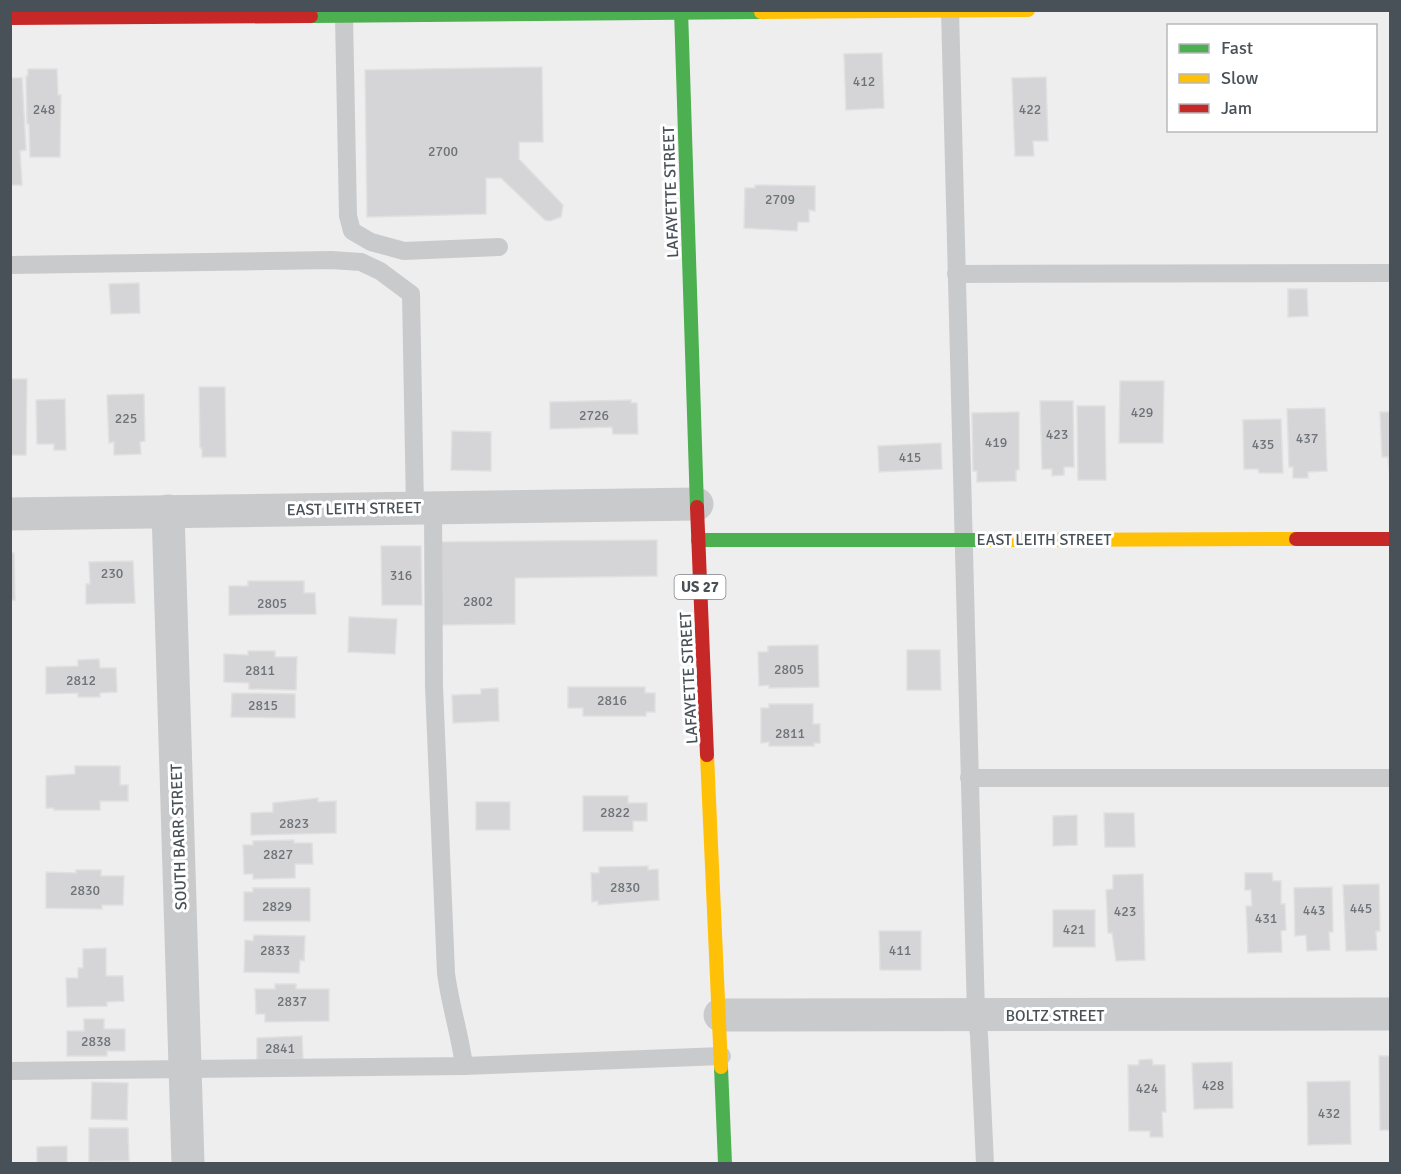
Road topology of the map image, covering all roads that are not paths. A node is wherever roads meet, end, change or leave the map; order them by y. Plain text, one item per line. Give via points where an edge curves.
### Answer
1 (1029, 10) edge
2 (681, 11) edge
3 (950, 11) edge
4 (398, 13) edge
5 (52, 14) edge
6 (344, 16) junction
7 (10, 18) edge
8 (499, 247) dead end
9 (10, 265) edge
10 (1390, 273) edge
11 (956, 274) junction
12 (697, 504) junction
13 (424, 507) junction
14 (168, 511) junction
15 (10, 514) edge
16 (963, 539) junction
17 (1390, 539) edge
18 (698, 540) junction
19 (969, 778) junction
20 (1390, 778) edge
21 (1390, 1014) edge
22 (720, 1015) junction
23 (976, 1015) junction
24 (722, 1056) junction
25 (464, 1066) junction
26 (10, 1071) edge
27 (186, 1071) junction
28 (188, 1164) edge
29 (725, 1164) edge
30 (985, 1164) edge

1 - 3 main road
2 - 3 main road
2 - 4 main road
2 - 12 main road, LAFAYETTE STREET / US 27
3 - 11 lane
4 - 6 main road
5 - 6 main road
5 - 7 main road
6 - 8 lane via 348,216 352,231 371,242 404,252
9 - 13 lane via 331,261 361,262 380,271 411,294
10 - 11 lane
11 - 16 lane
12 - 13 street, EAST LEITH STREET
12 - 18 main road, LAFAYETTE STREET / US 27
13 - 14 street, EAST LEITH STREET
13 - 25 lane via 446,973
14 - 15 street, EAST LEITH STREET
14 - 27 street, SOUTH BARR STREET
16 - 17 main road, EAST LEITH STREET
16 - 18 main road, EAST LEITH STREET
16 - 19 lane
18 - 22 main road, LAFAYETTE STREET / US 27
19 - 20 lane
19 - 23 lane
21 - 23 street, BOLTZ STREET
22 - 23 street, BOLTZ STREET
22 - 24 main road, LAFAYETTE STREET / US 27
23 - 30 lane
24 - 25 lane
24 - 29 main road, LAFAYETTE STREET / US 27
25 - 27 lane
26 - 27 lane
27 - 28 street, SOUTH BARR STREET

